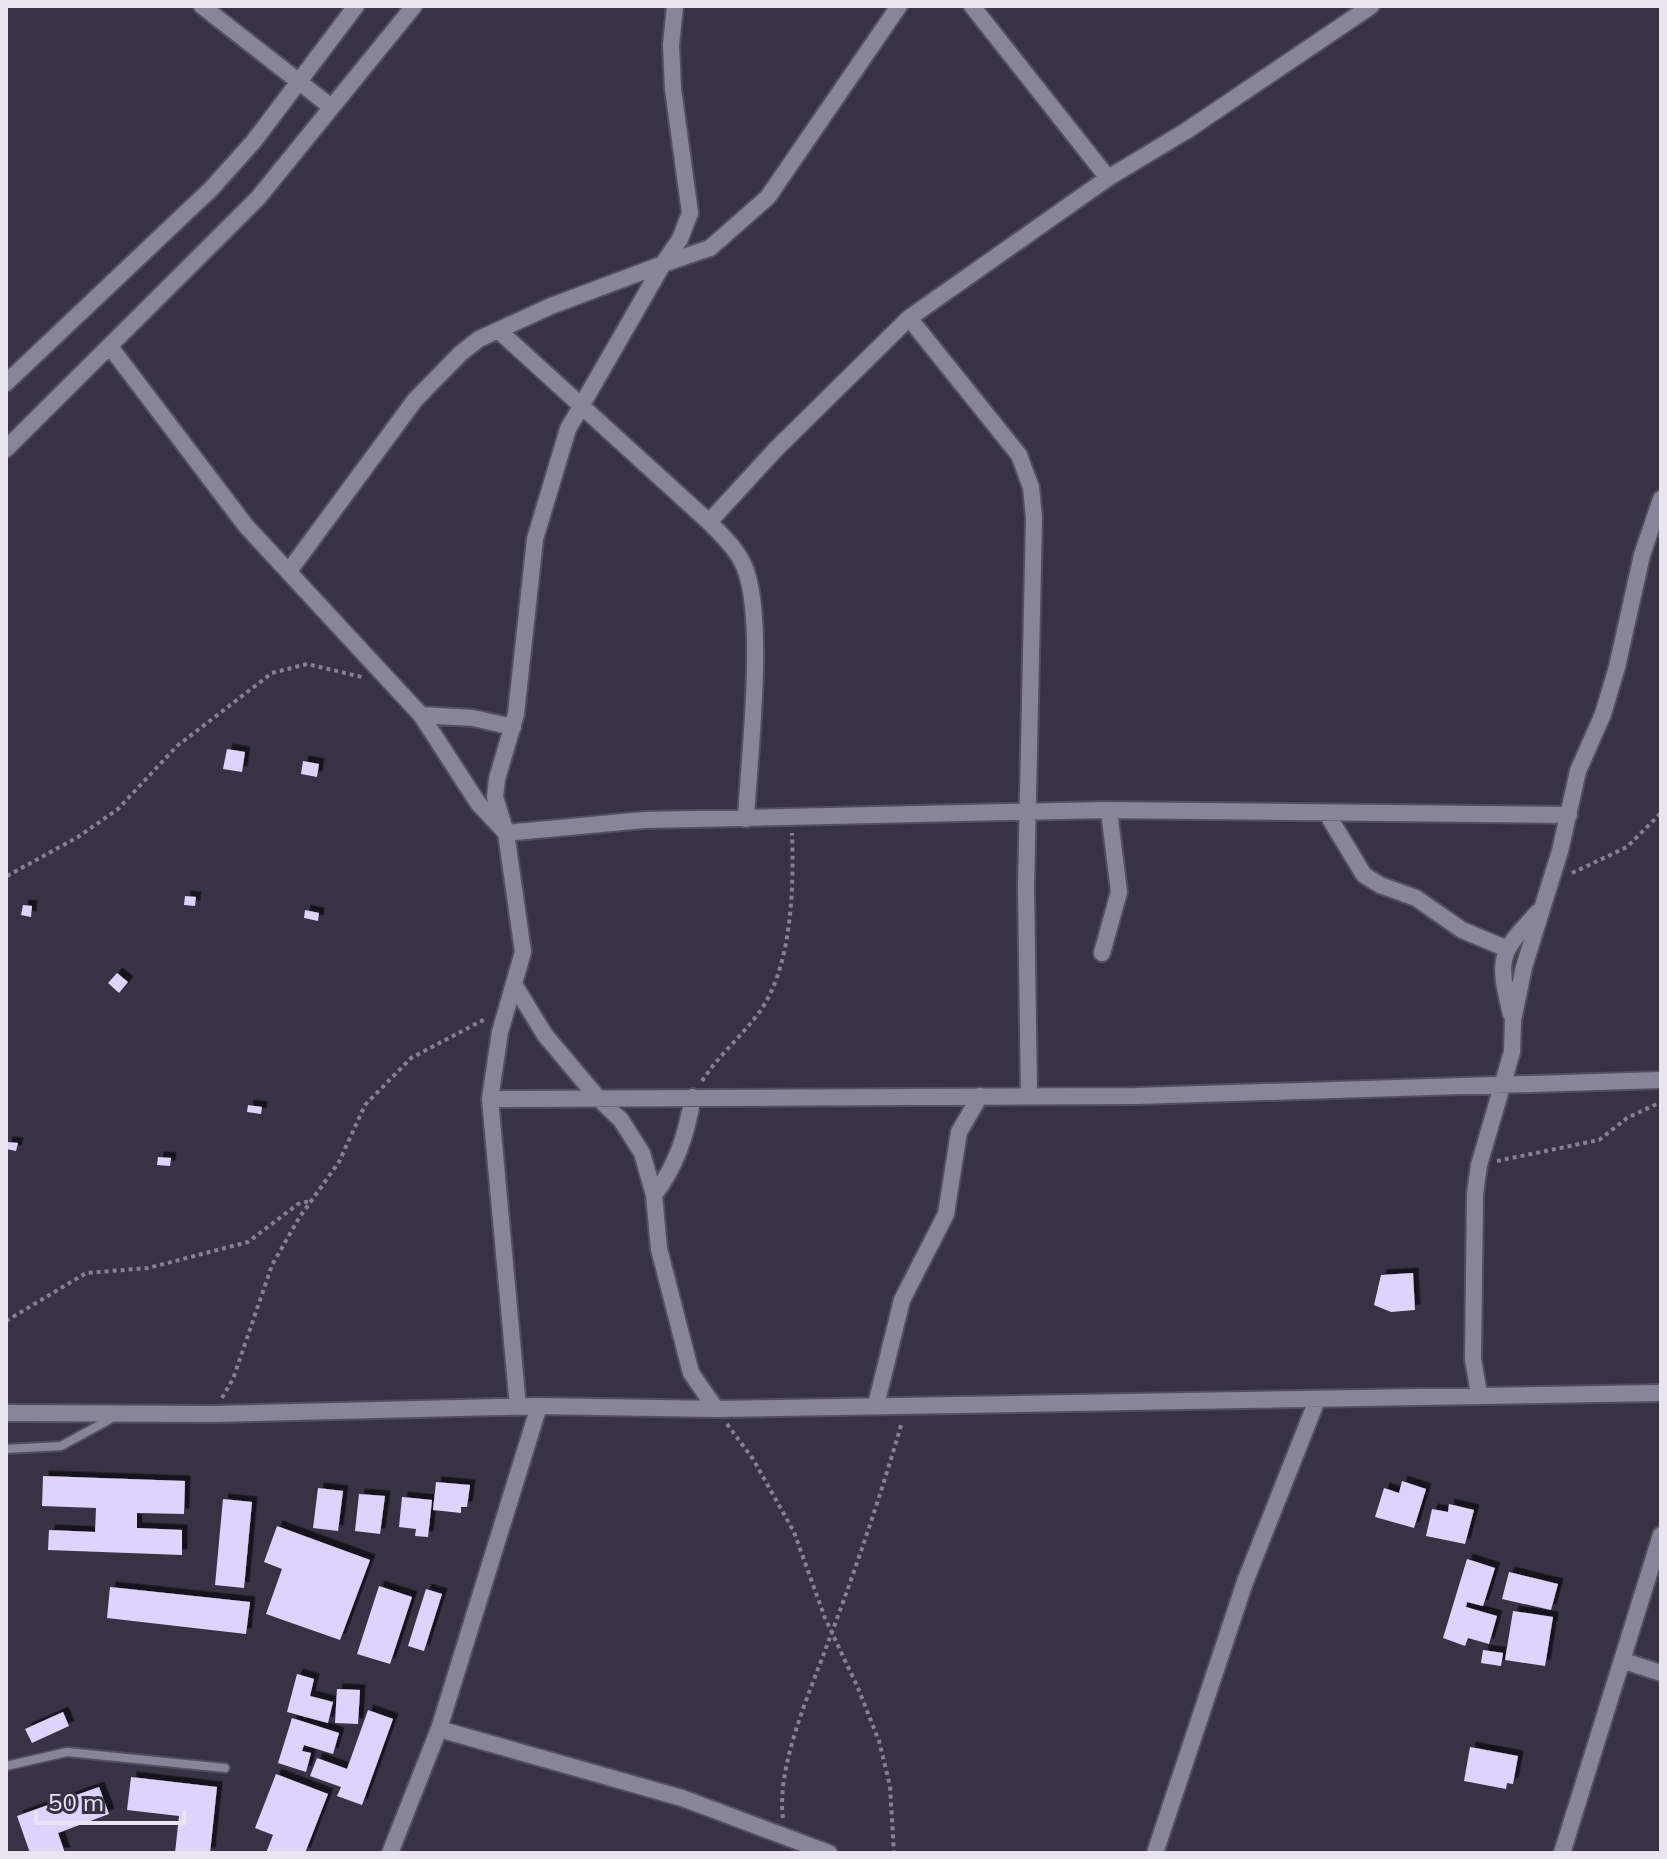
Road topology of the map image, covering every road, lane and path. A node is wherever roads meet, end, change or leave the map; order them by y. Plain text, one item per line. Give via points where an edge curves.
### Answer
1 (202, 6) edge
2 (356, 6) edge
3 (414, 6) edge
4 (675, 6) edge
5 (899, 6) edge
6 (972, 6) edge
7 (1371, 6) edge
8 (300, 81) junction
9 (330, 106) junction
10 (1108, 178) junction
11 (663, 264) junction
12 (909, 318) junction
13 (498, 330) junction
14 (111, 348) junction
15 (6, 383) edge
16 (584, 406) junction
17 (6, 449) edge
18 (1661, 499) edge
19 (709, 522) junction
20 (289, 571) junction
21 (387, 682) junction
22 (421, 715) junction
23 (513, 727) junction
24 (1109, 811) junction
25 (1661, 813) edge
26 (1027, 814) junction
27 (1327, 814) junction
28 (1569, 815) junction
29 (746, 819) junction
30 (791, 819) junction
31 (506, 833) junction
32 (7, 876) edge
33 (1551, 882) junction
34 (1540, 910) junction
35 (1505, 948) junction
36 (1102, 953) dead end
37 (515, 986) junction
38 (510, 1007) junction
39 (1513, 1020) junction
40 (1661, 1080) edge
41 (1501, 1085) junction
42 (980, 1096) junction
43 (1029, 1096) junction
44 (597, 1097) junction
45 (693, 1097) junction
46 (490, 1099) junction
47 (1661, 1102) edge
48 (1479, 1165) junction
49 (654, 1195) junction
50 (313, 1200) junction
51 (6, 1321) edge
52 (1661, 1393) edge
53 (1479, 1394) junction
54 (1317, 1400) junction
55 (907, 1404) junction
56 (876, 1405) junction
57 (539, 1406) junction
58 (518, 1407) junction
59 (716, 1409) junction
60 (6, 1413) edge
61 (119, 1414) junction
62 (214, 1414) junction
63 (6, 1449) edge
64 (1661, 1535) edge
65 (832, 1632) junction
66 (1624, 1661) junction
67 (1661, 1673) edge
68 (439, 1729) junction
69 (6, 1766) edge
70 (225, 1768) dead end
71 (788, 1840) junction
72 (390, 1853) edge
73 (829, 1853) edge
74 (894, 1853) edge
75 (1155, 1853) edge
76 (1562, 1853) edge

1 - 8 street
2 - 8 street
3 - 9 street
4 - 11 street via 673,89 690,213
5 - 11 street via 768,197 710,248
6 - 10 street
7 - 10 street
8 - 9 street
8 - 15 street via 211,189
9 - 14 street via 258,198
10 - 12 street
11 - 13 street
11 - 16 street
12 - 19 street
12 - 26 street via 1019,455 1031,487 1032,735
13 - 16 street
13 - 20 street via 461,353 415,400
14 - 17 street
14 - 20 street via 246,526
16 - 19 street
16 - 23 street via 568,429 535,539
18 - 28 street via 1642,555 1617,667 1578,771
19 - 29 street via 739,557 752,596
20 - 21 street
21 - 22 street
21 - 32 path via 307,664 272,673 177,746 118,809
22 - 23 street
22 - 31 street via 478,803
23 - 31 street via 495,797
24 - 26 street
24 - 27 street
24 - 36 street via 1119,892
25 - 33 path via 1627,847
26 - 30 street
26 - 43 street
27 - 28 street
27 - 35 street via 1364,875
28 - 33 street
29 - 30 street
29 - 31 street via 644,820
30 - 45 path via 793,871 781,971 759,1013 716,1061
31 - 37 street via 522,940
33 - 34 street
34 - 35 street
34 - 39 street
35 - 39 street via 1502,967
37 - 38 street
37 - 44 street via 545,1035
38 - 46 street via 500,1032
38 - 50 path via 436,1043 386,1080 365,1105 339,1162
39 - 41 street via 1512,1052
40 - 41 street
41 - 43 street
41 - 48 street
42 - 43 street
42 - 45 street
42 - 56 street via 959,1132 946,1214 902,1300
44 - 45 street
44 - 46 street
44 - 49 street via 633,1137
45 - 49 street via 681,1149
46 - 58 street
47 - 48 path via 1627,1118 1599,1140
48 - 53 street via 1473,1344
49 - 59 street via 659,1249 691,1373
50 - 51 path via 298,1204 248,1242 148,1268 86,1273
50 - 62 path via 272,1265 233,1379
52 - 53 street
53 - 54 street
54 - 55 street
54 - 75 street via 1245,1582
55 - 56 street
55 - 65 path
56 - 59 street
57 - 58 street
57 - 59 street
57 - 68 street
58 - 62 street
59 - 65 path via 753,1459 794,1532
60 - 61 street
61 - 62 street
61 - 63 lane via 61,1446
64 - 66 street
65 - 71 path via 790,1756 783,1793
65 - 74 path via 879,1741 890,1786
66 - 67 street
66 - 76 street
68 - 71 street via 682,1798
68 - 72 street
69 - 70 lane via 67,1752
71 - 73 street

